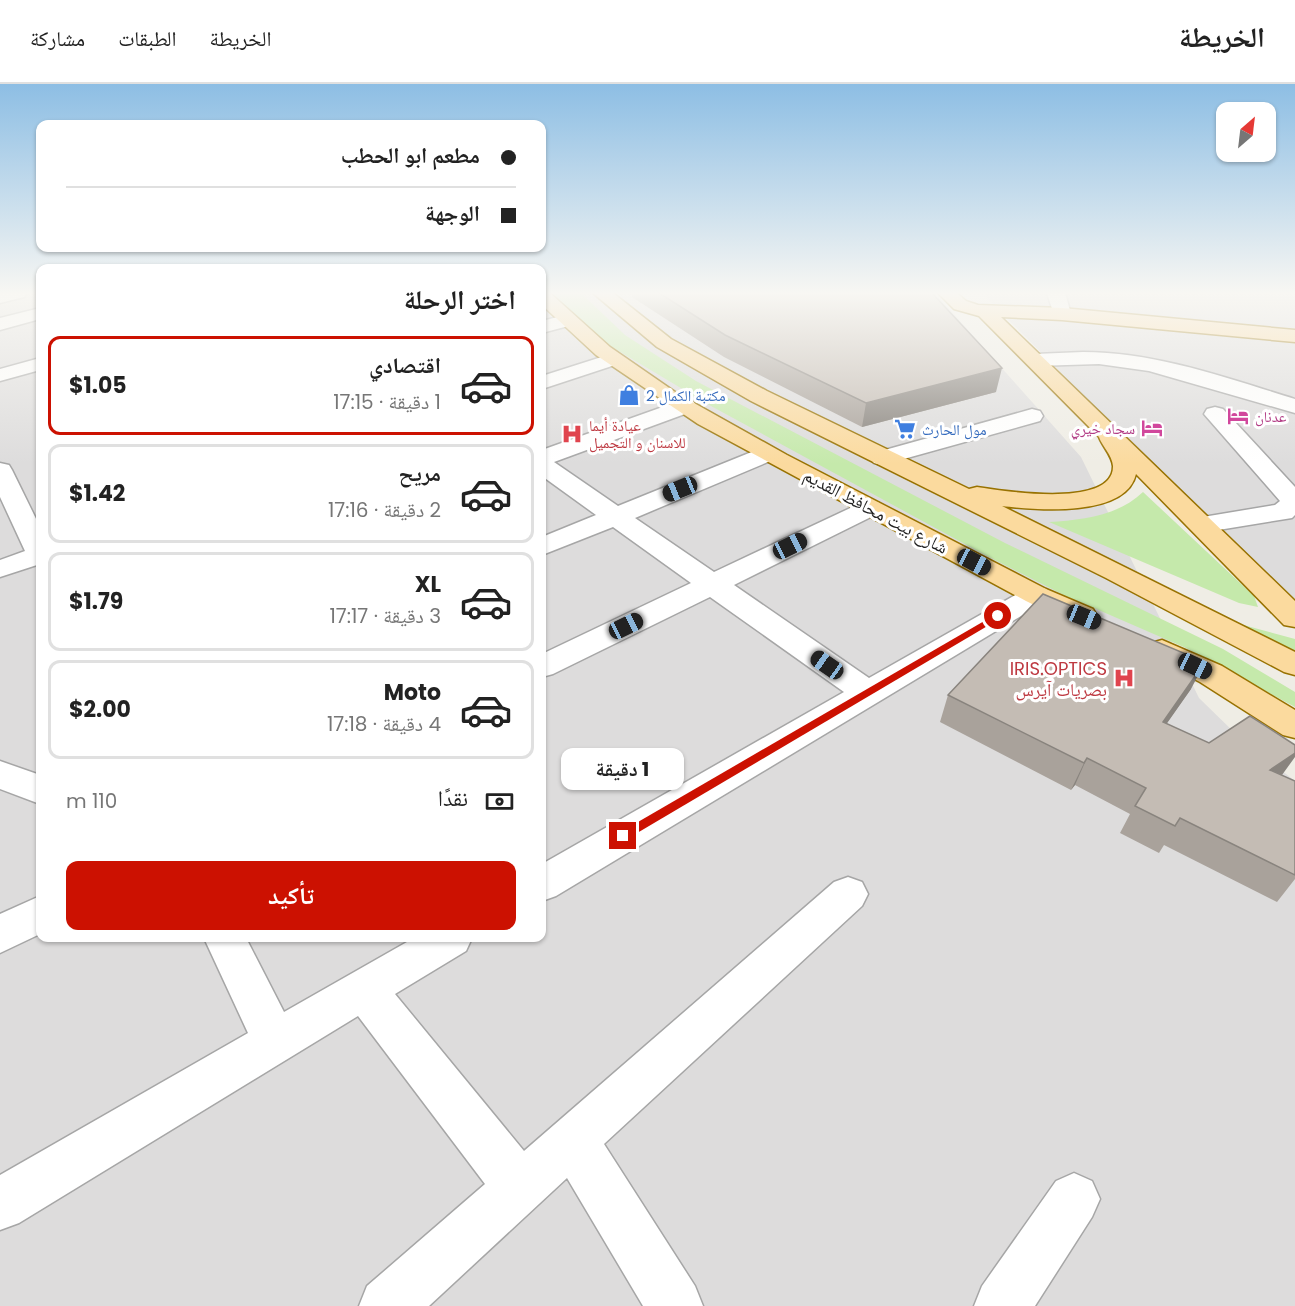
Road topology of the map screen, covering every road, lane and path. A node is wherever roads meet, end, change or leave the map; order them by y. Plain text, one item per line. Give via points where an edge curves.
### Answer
1 (595, 350) edge
2 (677, 350) edge
3 (1026, 350) edge
4 (611, 360) junction
5 (1035, 360) junction
6 (36, 365) edge
7 (0, 375) edge
8 (546, 382) edge
9 (685, 406) junction
10 (1295, 406) edge
11 (1215, 414) dead end
12 (1032, 416) dead end
13 (1104, 429) junction
14 (767, 454) junction
15 (546, 457) edge
16 (882, 458) junction
17 (546, 468) edge
18 (0, 470) edge
19 (932, 483) junction
20 (1182, 506) junction
21 (870, 508) junction
22 (615, 516) junction
23 (1206, 524) junction
24 (546, 545) edge
25 (36, 546) edge
26 (36, 556) edge
27 (0, 569) edge
28 (1116, 572) junction
29 (711, 584) junction
30 (1295, 584) edge
31 (1036, 595) junction
32 (1295, 618) edge
33 (1102, 624) edge
34 (1295, 627) edge
35 (1139, 640) edge
36 (1295, 664) edge
37 (546, 665) edge
38 (866, 692) junction
39 (1295, 726) edge
40 (0, 774) edge
41 (36, 788) edge
42 (546, 882) edge
43 (848, 894) dead end
44 (36, 916) edge
45 (0, 934) edge
46 (227, 942) edge
47 (444, 942) edge
48 (364, 989) junction
49 (275, 1041) junction
50 (573, 1140) junction
51 (520, 1187) junction
52 (1074, 1199) dead end
53 (0, 1204) edge
54 (387, 1306) edge
55 (675, 1306) edge
56 (1002, 1306) edge

1 - 4 main road, شارع بيت محافظ القديم
2 - 16 main road
3 - 5 main road
4 - 8 street
4 - 9 main road, شارع بيت محافظ القديم
5 - 10 street via 1098,358 1138,364
5 - 13 main road
6 - 7 street
9 - 14 main road, شارع بيت محافظ القديم
9 - 15 street
11 - 23 street via 1293,503 1283,512
12 - 16 street
13 - 19 main road via 1125,465 1124,476 1119,484 1095,497 1059,503 1034,502 970,494
13 - 20 main road
14 - 21 main road, شارع بيت محافظ القديم
14 - 22 street
16 - 19 main road
17 - 22 street
18 - 25 street
19 - 28 main road
20 - 23 main road
20 - 32 main road
21 - 29 street
21 - 31 main road, شارع بيت محافظ القديم
22 - 24 street
22 - 29 street
23 - 30 main road
26 - 27 street
28 - 34 main road via 1213,608
28 - 36 main road
29 - 37 street
29 - 38 street
31 - 33 main road, شارع بيت محافظ القديم
31 - 38 street
35 - 39 main road via 1211,674
38 - 42 street
40 - 41 street
43 - 50 street
44 - 45 street
46 - 49 street
47 - 48 street
48 - 49 street
48 - 51 street
49 - 53 street
50 - 51 street
50 - 55 street
51 - 54 street
52 - 56 street

